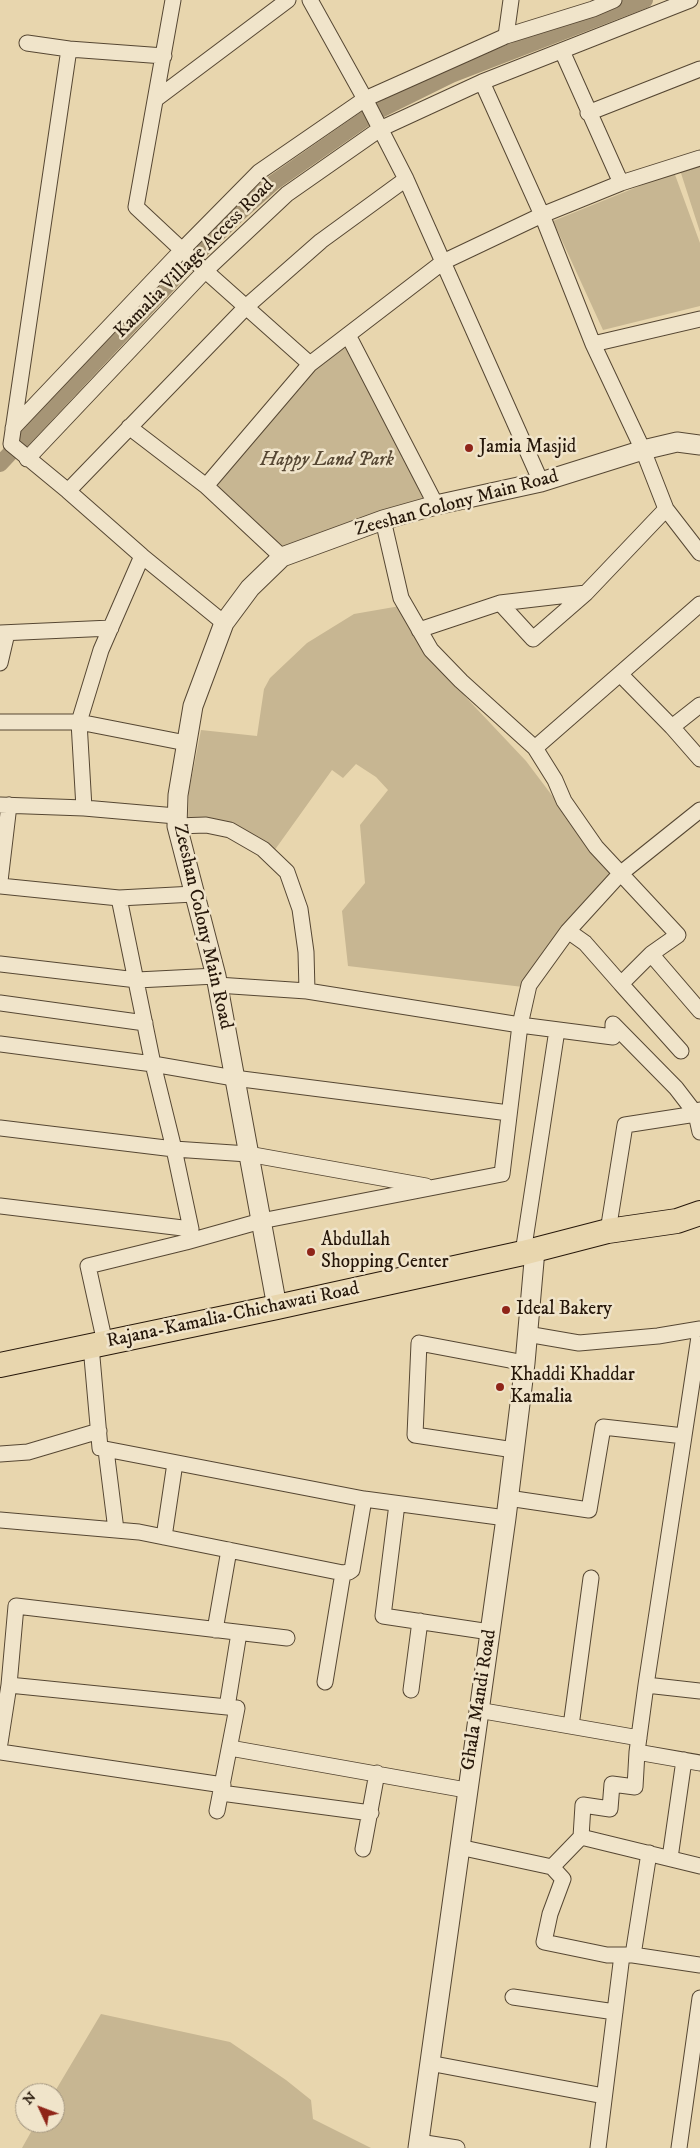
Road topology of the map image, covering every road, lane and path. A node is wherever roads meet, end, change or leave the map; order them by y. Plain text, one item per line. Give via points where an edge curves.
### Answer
1 (173, 0) edge
2 (288, 0) edge
3 (310, 0) edge
4 (511, 0) edge
5 (614, 0) edge
6 (690, 0) edge
7 (594, 4) edge
8 (506, 36) junction
9 (27, 43) dead end
10 (69, 49) junction
11 (562, 51) junction
12 (164, 56) junction
13 (700, 69) edge
14 (482, 82) junction
15 (156, 99) junction
16 (365, 99) junction
17 (588, 113) junction
18 (380, 129) junction
19 (700, 158) edge
20 (406, 179) junction
21 (621, 183) junction
22 (542, 215) junction
23 (182, 250) junction
24 (443, 262) junction
25 (204, 272) junction
26 (247, 306) junction
27 (700, 319) edge
28 (348, 335) junction
29 (593, 344) junction
30 (310, 364) junction
31 (129, 427) junction
32 (13, 428) junction
33 (700, 435) edge
34 (677, 442) junction
35 (700, 445) edge
36 (643, 450) junction
37 (24, 457) junction
38 (541, 482) junction
39 (206, 486) junction
40 (68, 491) junction
41 (436, 505) junction
42 (666, 509) junction
43 (383, 520) junction
44 (700, 553) edge
45 (142, 556) junction
46 (282, 558) junction
47 (586, 593) junction
48 (500, 603) junction
49 (700, 604) edge
50 (224, 623) junction
51 (111, 628) junction
52 (419, 630) junction
53 (3, 633) edge
54 (0, 663) edge
55 (620, 674) junction
56 (700, 705) edge
57 (0, 722) edge
58 (78, 722) junction
59 (672, 727) junction
60 (186, 743) junction
61 (535, 748) junction
62 (700, 759) edge
63 (4, 805) edge
64 (84, 808) junction
65 (700, 810) edge
66 (177, 821) junction
67 (620, 874) junction
68 (0, 881) edge
69 (0, 886) edge
70 (194, 894) junction
71 (119, 898) junction
72 (568, 930) junction
73 (651, 954) junction
74 (0, 964) edge
75 (136, 980) junction
76 (217, 981) junction
77 (621, 984) junction
78 (307, 991) junction
79 (0, 1003) edge
80 (700, 1011) edge
81 (145, 1023) junction
82 (520, 1025) junction
83 (557, 1030) junction
84 (0, 1044) edge
85 (681, 1051) dead end
86 (153, 1064) junction
87 (234, 1078) junction
88 (698, 1112) edge
89 (509, 1113) junction
90 (0, 1128) edge
91 (700, 1132) edge
92 (174, 1149) junction
93 (248, 1154) junction
94 (435, 1187) junction
95 (0, 1206) edge
96 (700, 1213) edge
97 (261, 1221) junction
98 (608, 1232) junction
99 (192, 1235) junction
100 (529, 1252) junction
101 (277, 1307) junction
102 (700, 1330) edge
103 (527, 1334) junction
104 (98, 1344) junction
105 (525, 1363) junction
106 (0, 1364) edge
107 (99, 1432) junction
108 (684, 1436) junction
109 (106, 1450) junction
110 (514, 1450) junction
111 (0, 1454) edge
112 (175, 1463) junction
113 (508, 1498) junction
114 (364, 1499) junction
115 (398, 1504) junction
116 (506, 1518) junction
117 (0, 1520) edge
118 (116, 1530) junction
119 (164, 1537) junction
120 (229, 1550) junction
121 (343, 1573) junction
122 (591, 1578) dead end
123 (420, 1621) junction
124 (215, 1630) junction
125 (490, 1632) junction
126 (239, 1633) junction
127 (288, 1638) dead end
128 (326, 1682) dead end
129 (9, 1685) junction
130 (646, 1685) junction
131 (411, 1690) dead end
132 (700, 1691) edge
133 (227, 1707) junction
134 (478, 1710) junction
135 (571, 1726) junction
136 (0, 1743) edge
137 (638, 1745) junction
138 (230, 1748) junction
139 (0, 1752) edge
140 (684, 1760) junction
141 (700, 1763) edge
142 (377, 1773) junction
143 (222, 1789) junction
144 (466, 1790) junction
145 (217, 1811) dead end
146 (371, 1812) junction
147 (581, 1837) junction
148 (459, 1847) junction
149 (363, 1849) dead end
150 (648, 1853) junction
151 (670, 1858) junction
152 (700, 1866) edge
153 (552, 1867) junction
154 (628, 1955) junction
155 (700, 1965) edge
156 (513, 1997) dead end
157 (700, 1998) edge
158 (615, 2012) junction
159 (429, 2063) junction
160 (604, 2096) junction
161 (418, 2145) edge
162 (457, 2148) edge
163 (598, 2148) edge
164 (679, 2148) edge

1 - 12 street
2 - 15 street
3 - 16 street
4 - 8 street
5 - 7 street
6 - 11 street, Kamalia Village Access Road
7 - 8 street
8 - 16 street
9 - 10 street
10 - 12 street
10 - 32 street
11 - 14 street, Kamalia Village Access Road
11 - 17 street
12 - 15 street
13 - 17 street
14 - 18 street, Kamalia Village Access Road
14 - 22 street
15 - 23 street via 136,207
16 - 18 street
16 - 23 street via 259,172
17 - 21 street
18 - 20 street
18 - 25 street, Kamalia Village Access Road via 288,194
19 - 21 street
20 - 24 street
20 - 26 street via 321,241
21 - 22 street
22 - 24 street
22 - 29 street
23 - 25 street
23 - 32 street
24 - 28 street
24 - 38 street
25 - 26 street
25 - 37 street, Kamalia Village Access Road
26 - 30 street
26 - 31 street
27 - 29 street
28 - 30 street
28 - 41 street
29 - 36 street
30 - 39 street
31 - 39 street
31 - 40 street
32 - 37 street via 11,444
33 - 34 street
34 - 35 street, Zeeshan Colony Main Road
34 - 36 street, Zeeshan Colony Main Road
36 - 38 street, Zeeshan Colony Main Road
36 - 42 street
37 - 40 street
38 - 41 street, Zeeshan Colony Main Road
39 - 46 street
40 - 45 street
41 - 43 street, Zeeshan Colony Main Road
42 - 44 street
42 - 47 street
43 - 46 street, Zeeshan Colony Main Road
43 - 52 street via 401,598
45 - 50 street
45 - 51 street
46 - 50 street, Zeeshan Colony Main Road via 250,588
47 - 48 street
47 - 48 street via 533,638
48 - 52 street
49 - 55 street
50 - 60 street, Zeeshan Colony Main Road via 193,706
51 - 53 street
51 - 58 street
52 - 61 street via 431,650 461,681
53 - 54 street
55 - 59 street
55 - 61 street
56 - 59 street
57 - 58 street
58 - 60 street
58 - 64 street
59 - 62 street
60 - 66 street, Zeeshan Colony Main Road
61 - 67 street via 564,801 596,847
63 - 64 street
63 - 68 street
64 - 66 street
65 - 67 street
66 - 70 street, Zeeshan Colony Main Road
66 - 78 street via 230,830 263,849 287,872 300,909
67 - 72 street
67 - 73 street via 678,935
69 - 71 street
70 - 71 street
70 - 76 street, Zeeshan Colony Main Road
71 - 75 street
72 - 77 street
72 - 82 street via 529,985
73 - 77 street
73 - 80 street
74 - 75 street
75 - 76 street
75 - 81 street
76 - 78 street
76 - 87 street, Zeeshan Colony Main Road
77 - 85 street
78 - 82 street
79 - 81 street
81 - 86 street
82 - 83 street
82 - 89 street
83 - 88 street via 613,1036 614,1024
83 - 100 street
84 - 86 street
86 - 87 street
86 - 92 street
87 - 89 street
87 - 93 street, Zeeshan Colony Main Road
88 - 91 street
88 - 98 street via 625,1125
89 - 94 street via 502,1174
90 - 92 street
92 - 93 street
92 - 99 street
93 - 94 street
93 - 97 street, Zeeshan Colony Main Road
94 - 97 street
95 - 99 street
96 - 98 main road, Rajana-Kamalia-Chichawati Road via 677,1222
97 - 99 street
97 - 101 street, Zeeshan Colony Main Road
98 - 100 main road, Rajana-Kamalia-Chichawati Road
99 - 104 street via 88,1266
100 - 101 main road, Rajana-Kamalia-Chichawati Road
100 - 103 street, Ghala Mandi Road
101 - 104 main road, Rajana-Kamalia-Chichawati Road
102 - 103 street via 579,1343
102 - 108 street
103 - 105 street, Ghala Mandi Road
104 - 106 main road, Rajana-Kamalia-Chichawati Road
104 - 107 street
105 - 110 street, Ghala Mandi Road
105 - 110 street via 419,1343 415,1435
107 - 109 street via 100,1448
107 - 111 street via 28,1452
108 - 113 street via 603,1427 589,1510
108 - 130 street
109 - 112 street
109 - 118 street
110 - 113 street, Ghala Mandi Road
112 - 114 street
112 - 119 street
113 - 116 street, Ghala Mandi Road
114 - 115 street
114 - 121 street via 352,1570
115 - 116 street
115 - 123 street via 383,1616
116 - 125 street, Ghala Mandi Road
117 - 118 street
118 - 119 street
119 - 120 street
120 - 121 street
120 - 124 street
121 - 128 street
122 - 135 street
123 - 125 street
123 - 131 street
124 - 126 street
124 - 129 street via 16,1606
125 - 134 street, Ghala Mandi Road
126 - 127 street
126 - 133 street
129 - 133 street
129 - 136 street
130 - 132 street
130 - 137 street
133 - 138 street via 237,1708
134 - 135 street
134 - 144 street, Ghala Mandi Road
135 - 137 street
137 - 140 street
137 - 147 street via 635,1787 612,1784 610,1809 583,1805
138 - 142 street
138 - 143 street
139 - 143 street
140 - 141 street
140 - 151 street
142 - 144 street
142 - 146 street
143 - 145 street
143 - 146 street
144 - 148 street, Ghala Mandi Road
146 - 149 street
147 - 150 street
147 - 153 street
148 - 153 street
148 - 159 street, Ghala Mandi Road
150 - 151 street
150 - 154 street
151 - 152 street
153 - 154 street via 563,1879 544,1942 607,1955
154 - 155 street
154 - 158 street
156 - 158 street
157 - 164 street
158 - 160 street
159 - 160 street
159 - 161 street, Ghala Mandi Road
160 - 163 street
161 - 162 street

